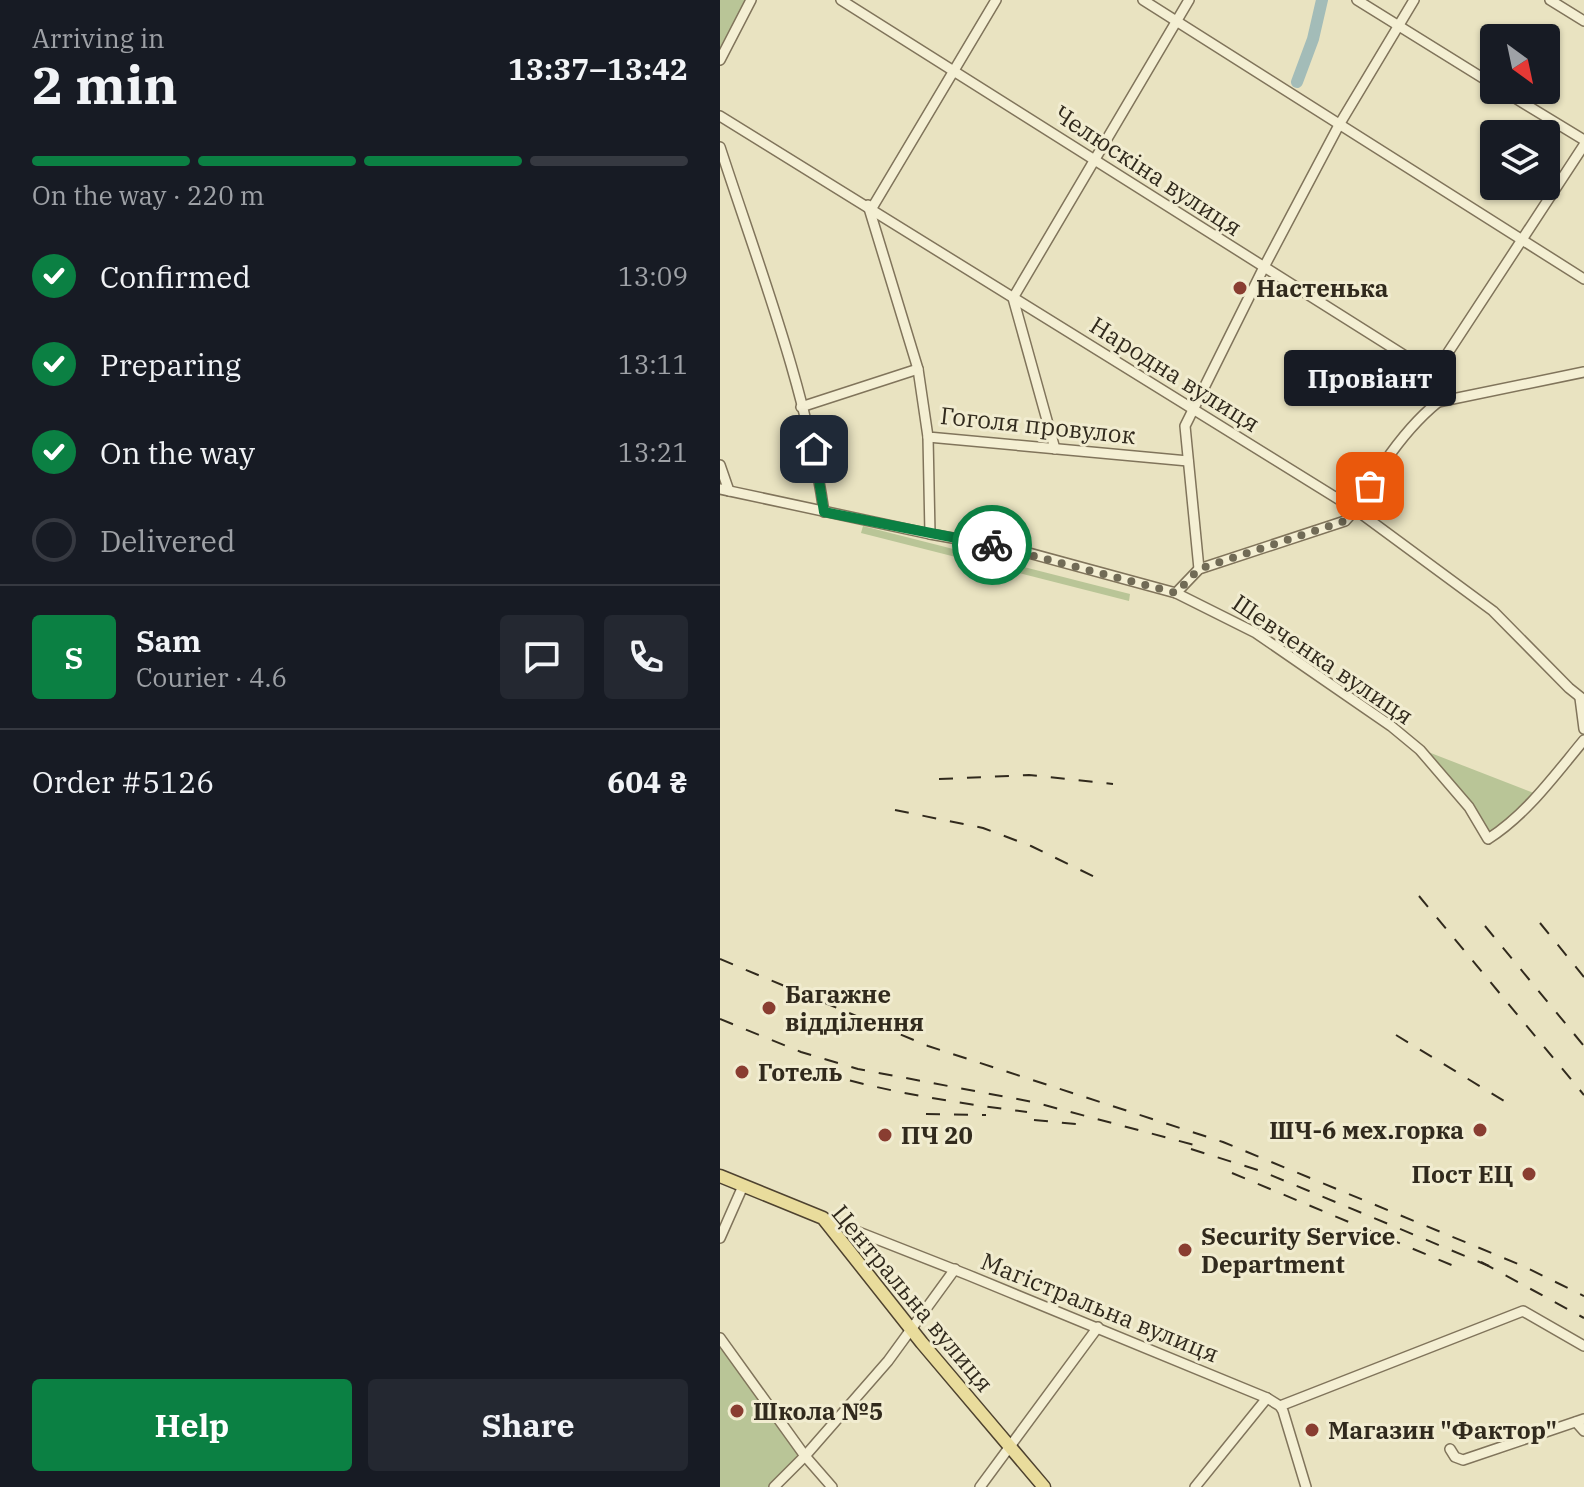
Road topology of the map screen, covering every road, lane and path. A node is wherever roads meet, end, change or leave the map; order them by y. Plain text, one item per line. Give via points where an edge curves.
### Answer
1 (751, 0) edge
2 (841, 0) edge
3 (996, 0) edge
4 (1143, 0) edge
5 (1189, 0) edge
6 (1357, 0) edge
7 (1414, 0) edge
8 (1550, 0) edge
9 (1176, 21) junction
10 (1584, 21) edge
11 (1399, 27) junction
12 (720, 60) edge
13 (954, 71) junction
14 (1480, 76) edge
15 (1524, 104) edge
16 (720, 116) edge
17 (1339, 125) junction
18 (1584, 142) edge
19 (720, 147) edge
20 (1094, 158) junction
21 (870, 207) junction
22 (1520, 239) junction
23 (1264, 267) junction
24 (1584, 279) edge
25 (1013, 298) junction
26 (918, 369) junction
27 (1584, 372) edge
28 (1434, 374) junction
29 (1438, 402) junction
30 (801, 407) junction
31 (1193, 409) junction
32 (928, 437) junction
33 (1055, 449) junction
34 (1188, 461) junction
35 (720, 465) edge
36 (724, 490) edge
37 (1356, 510) junction
38 (824, 512) junction
39 (930, 534) junction
40 (1199, 569) junction
41 (1176, 593) junction
42 (1582, 699) edge
43 (1584, 729) edge
44 (1584, 740) edge
45 (720, 1176) edge
46 (743, 1186) junction
47 (823, 1218) junction
48 (720, 1238) edge
49 (955, 1269) junction
50 (1098, 1327) junction
51 (912, 1331) junction
52 (720, 1338) edge
53 (1584, 1346) edge
54 (1267, 1398) junction
55 (1280, 1406) junction
56 (1580, 1420) edge
57 (1584, 1431) edge
58 (1010, 1447) junction
59 (1450, 1449) dead end
60 (805, 1456) junction
61 (774, 1487) edge
62 (832, 1487) edge
63 (980, 1487) edge
64 (1044, 1487) edge
65 (1195, 1487) edge
66 (1306, 1487) edge

1 - 12 street
2 - 13 street, Челюскіна вулиця
3 - 13 street
4 - 9 street
5 - 9 street
6 - 11 street
7 - 11 street
8 - 10 street
9 - 17 street
9 - 20 street
11 - 14 street
11 - 17 street
13 - 20 street, Челюскіна вулиця
13 - 21 street
15 - 18 street
16 - 21 street, Народна вулиця
17 - 22 street
17 - 23 street
18 - 22 street
19 - 30 street
20 - 23 street, Челюскіна вулиця
20 - 25 street
21 - 25 street, Народна вулиця
21 - 26 street, Гоголя провулок
22 - 24 street
22 - 28 street
23 - 28 street, Челюскіна вулиця
23 - 31 street
25 - 31 street, Народна вулиця
25 - 33 street
26 - 30 street
26 - 32 street, Гоголя провулок
27 - 29 street
28 - 29 street via 1439,380
29 - 37 street via 1421,415 1385,462
30 - 38 street
31 - 34 street via 1185,426
31 - 37 street, Народна вулиця
32 - 33 street, Гоголя провулок
32 - 39 street
33 - 34 street, Гоголя провулок
34 - 40 street
35 - 36 street
36 - 38 street, Шевченка вулиця
37 - 40 street via 1345,521
37 - 42 street, Народна вулиця via 1493,611
38 - 39 street, Шевченка вулиця
39 - 41 street, Шевченка вулиця via 1014,549
40 - 41 street
41 - 44 street, Шевченка вулиця via 1256,633 1391,726 1420,750 1469,807 1488,839 1510,825
42 - 43 street
45 - 46 main road, Центральна вулиця
46 - 47 main road, Центральна вулиця
46 - 48 street
47 - 49 street, Магістральна вулиця
47 - 51 main road, Центральна вулиця
49 - 50 street, Магістральна вулиця
49 - 51 street
50 - 54 street, Магістральна вулиця
50 - 58 street
51 - 58 main road, Центральна вулиця
51 - 60 street
52 - 60 street
53 - 55 street via 1523,1311
54 - 55 street, Магістральна вулиця
54 - 65 street
55 - 66 street
56 - 57 street
56 - 59 street via 1463,1460
58 - 63 street
58 - 64 main road, Центральна вулиця
60 - 61 street
60 - 62 street

